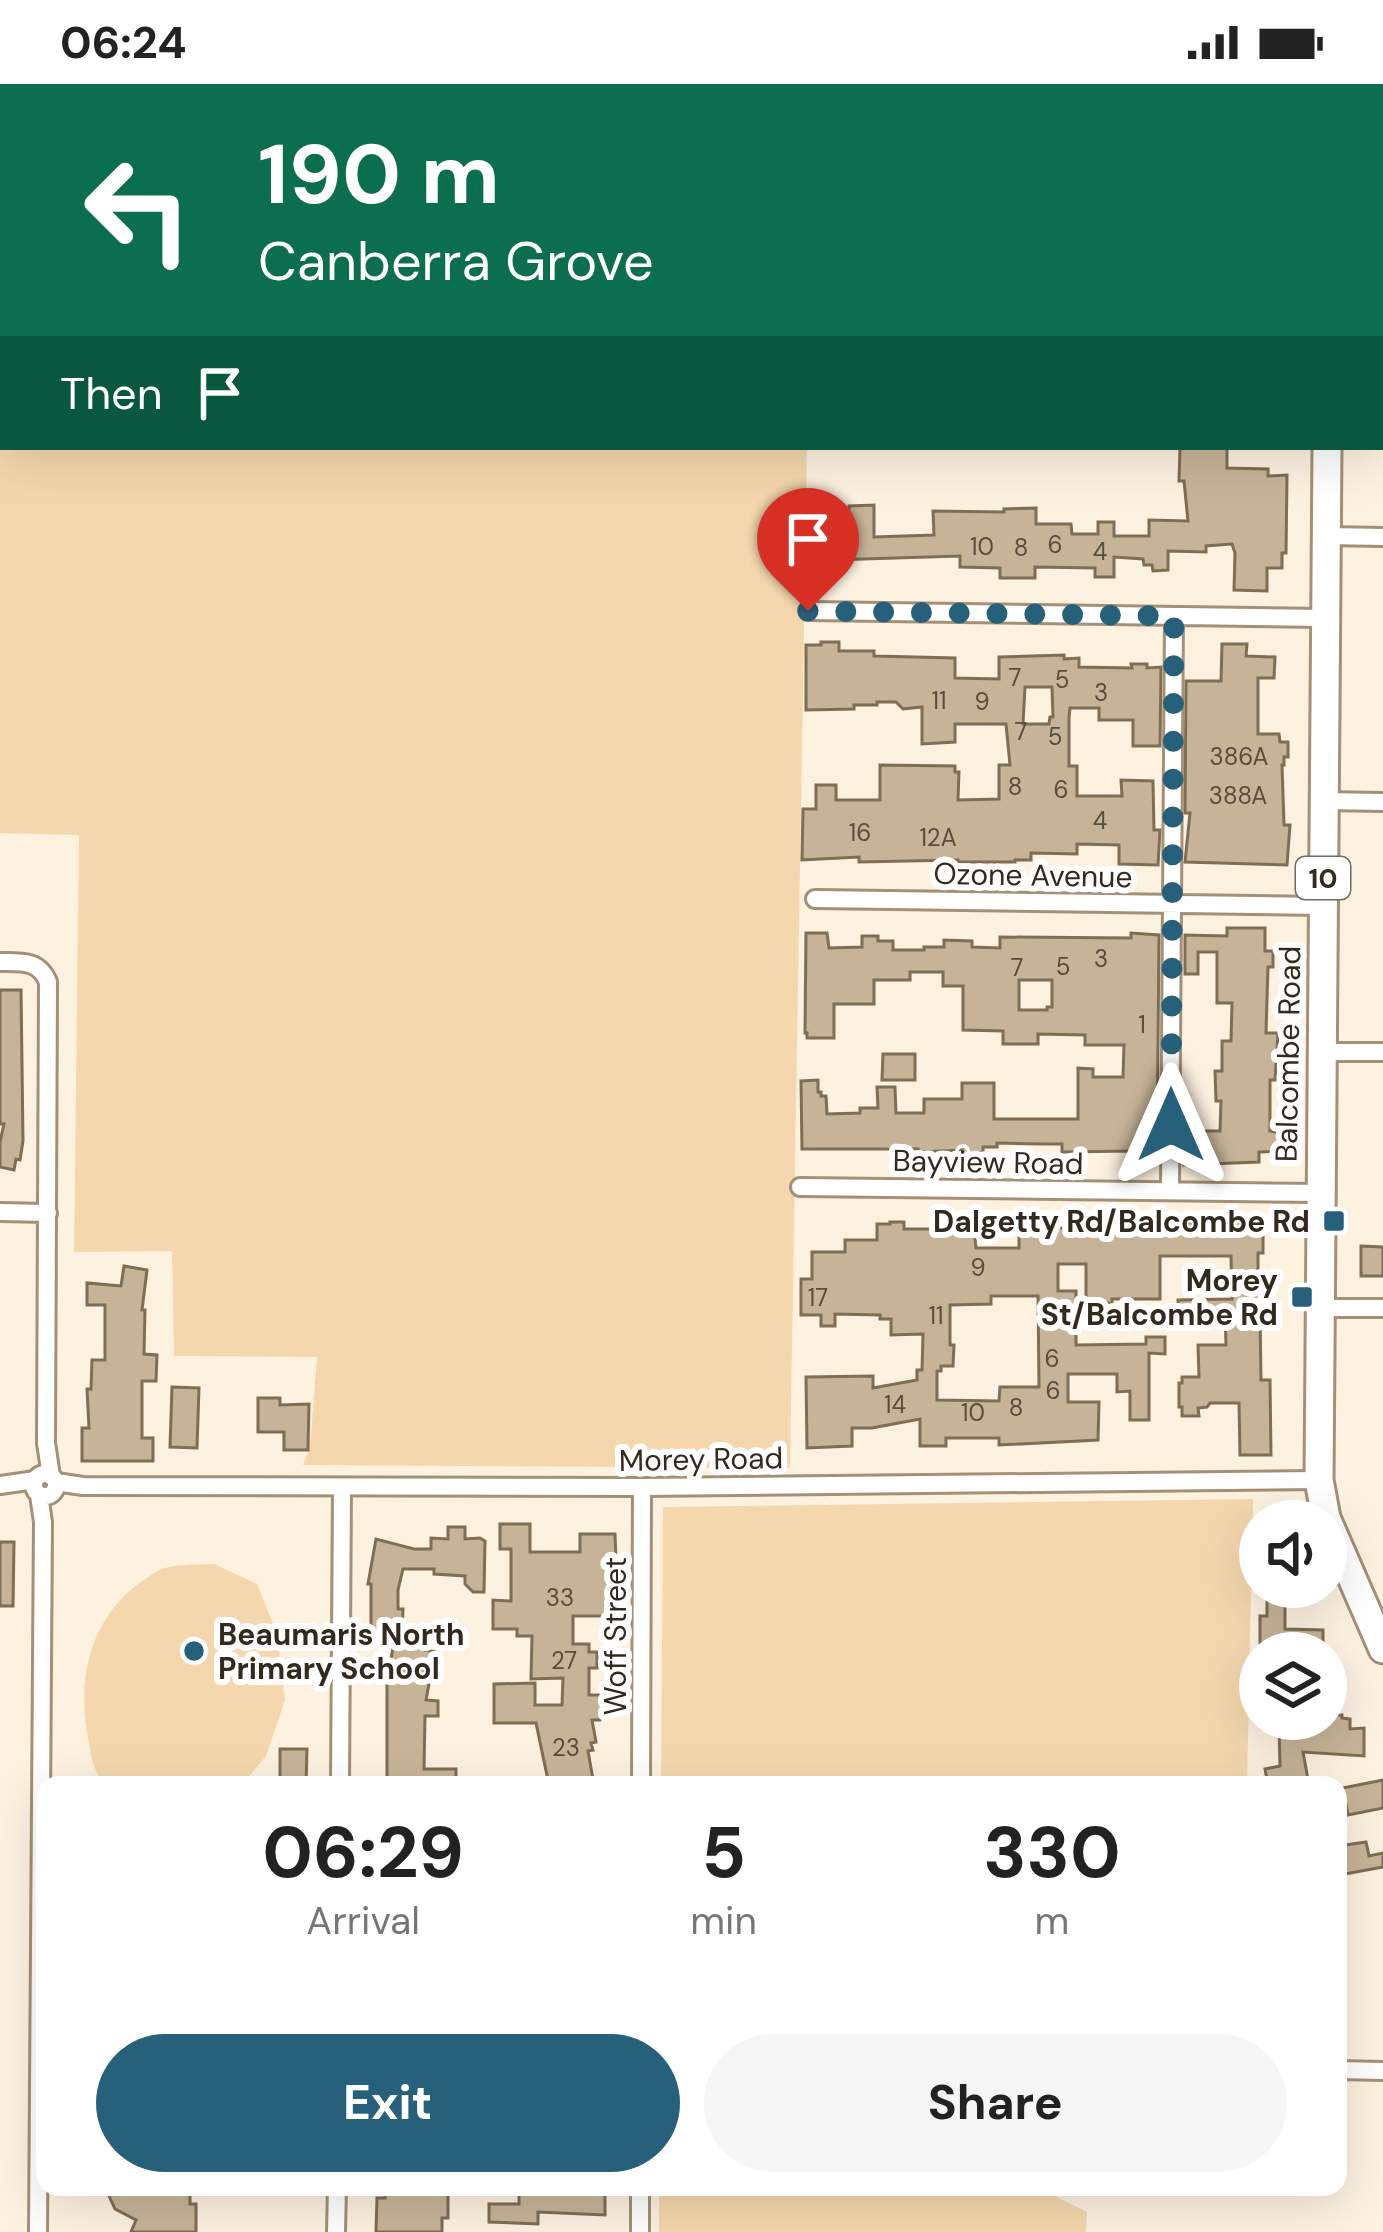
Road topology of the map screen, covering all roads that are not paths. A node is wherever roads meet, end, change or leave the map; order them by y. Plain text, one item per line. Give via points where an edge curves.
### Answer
1 (1327, 450) edge
2 (1326, 536) junction
3 (1383, 537) edge
4 (808, 611) dead end
5 (1174, 616) junction
6 (1324, 618) junction
7 (1323, 801) junction
8 (1383, 802) edge
9 (815, 899) dead end
10 (1173, 904) junction
11 (1323, 906) junction
12 (0, 962) edge
13 (1321, 1052) junction
14 (1383, 1052) edge
15 (800, 1187) dead end
16 (1170, 1191) junction
17 (1320, 1192) junction
18 (0, 1212) edge
19 (48, 1213) junction
20 (1319, 1308) junction
21 (1383, 1308) edge
22 (1319, 1480) junction
23 (4, 1485) edge
24 (45, 1485) junction
25 (642, 1487) junction
26 (342, 1489) junction
27 (1383, 1649) edge
28 (41, 1776) edge
29 (340, 1776) edge
30 (641, 1776) edge
31 (1347, 2070) edge
32 (1383, 2071) edge
33 (38, 2196) edge
34 (337, 2196) edge
35 (640, 2196) edge
36 (38, 2232) edge
37 (337, 2232) edge
38 (640, 2232) edge

1 - 2 main road, Balcombe Road / 10
2 - 3 street
2 - 6 main road, Balcombe Road / 10
4 - 5 street
5 - 6 street
5 - 10 street
6 - 7 main road, Balcombe Road / 10
7 - 8 street
7 - 11 main road, Balcombe Road / 10
9 - 10 street, Ozone Avenue
10 - 11 street, Ozone Avenue
10 - 16 street
11 - 13 main road, Balcombe Road / 10
12 - 19 street via 36,964 48,982
13 - 14 street
13 - 17 main road, Balcombe Road / 10
15 - 16 street, Bayview Road
16 - 17 street, Bayview Road
17 - 20 main road, Balcombe Road / 10
18 - 19 street
19 - 24 street
20 - 21 street
20 - 22 main road, Balcombe Road / 10
22 - 25 street, Morey Road
22 - 27 main road, Balcombe Road / 10 via 1326,1518
23 - 24 street, Morey Road
24 - 26 street, Morey Road
24 - 28 street
25 - 26 street, Morey Road
25 - 30 street, Woff Street
26 - 29 street
31 - 32 street
33 - 36 street
34 - 37 street
35 - 38 street

